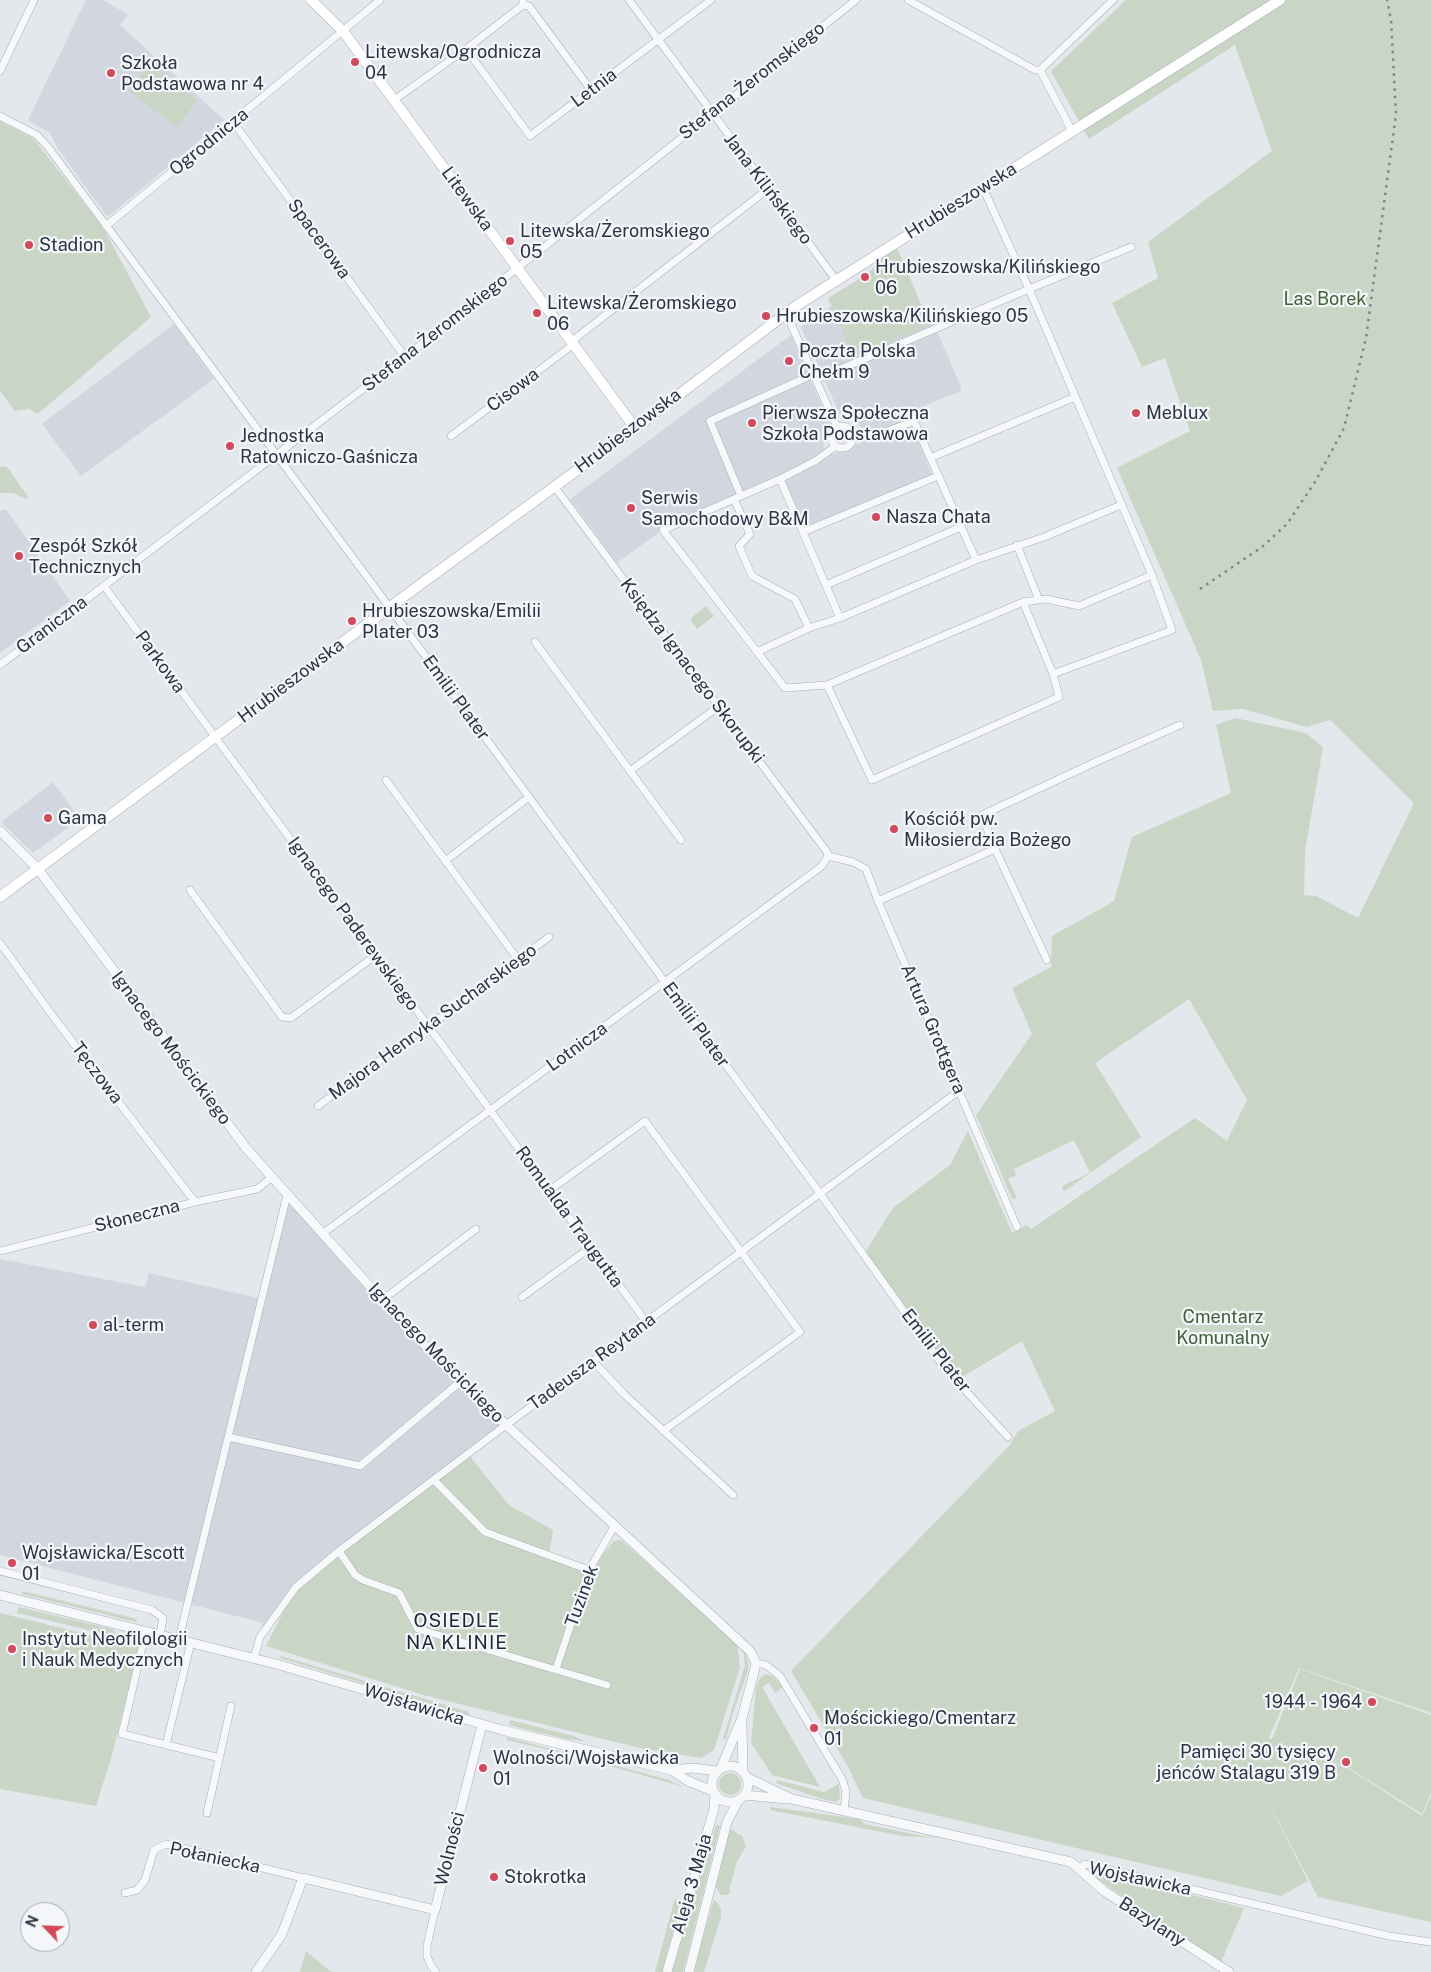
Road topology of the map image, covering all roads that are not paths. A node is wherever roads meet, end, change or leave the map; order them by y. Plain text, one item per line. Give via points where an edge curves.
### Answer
1 (34, 0) edge
2 (310, 0) edge
3 (380, 0) edge
4 (629, 0) edge
5 (711, 0) edge
6 (856, 0) edge
7 (908, 0) edge
8 (1112, 0) edge
9 (1280, 0) edge
10 (523, 3) edge
11 (343, 31) junction
12 (658, 40) junction
13 (466, 49) junction
14 (1040, 70) junction
15 (0, 71) edge
16 (591, 90) junction
17 (394, 100) junction
18 (711, 113) junction
19 (0, 116) edge
20 (233, 122) junction
21 (1072, 131) junction
22 (982, 188) junction
23 (768, 189) junction
24 (106, 226) junction
25 (1132, 247) dead end
26 (517, 268) junction
27 (836, 280) junction
28 (1028, 289) junction
29 (786, 313) junction
30 (573, 342) junction
31 (405, 357) junction
32 (816, 376) junction
33 (1075, 397) junction
34 (837, 427) junction
35 (635, 428) junction
36 (451, 436) dead end
37 (853, 438) junction
38 (836, 446) junction
39 (277, 456) junction
40 (930, 458) junction
41 (938, 476) junction
42 (780, 479) junction
43 (554, 486) junction
44 (738, 497) junction
45 (1121, 505) junction
46 (962, 527) junction
47 (803, 532) junction
48 (1017, 545) junction
49 (976, 560) junction
50 (1152, 575) junction
51 (826, 585) junction
52 (104, 586) junction
53 (1039, 600) junction
54 (1023, 602) junction
55 (390, 607) junction
56 (840, 618) junction
57 (809, 628) junction
58 (535, 642) dead end
59 (757, 652) junction
60 (0, 665) edge
61 (1054, 674) junction
62 (827, 684) junction
63 (718, 707) junction
64 (1180, 725) dead end
65 (216, 737) junction
66 (630, 771) junction
67 (386, 780) dead end
68 (529, 798) junction
69 (0, 831) edge
70 (681, 840) dead end
71 (996, 849) junction
72 (828, 856) junction
73 (446, 861) junction
74 (38, 869) junction
75 (190, 890) dead end
76 (0, 897) edge
77 (878, 901) junction
78 (549, 937) dead end
79 (0, 942) edge
80 (376, 955) junction
81 (1047, 960) dead end
82 (519, 961) junction
83 (665, 982) junction
84 (429, 1026) junction
85 (959, 1091) junction
86 (318, 1106) dead end
87 (491, 1111) junction
88 (272, 1178) junction
89 (550, 1190) junction
90 (820, 1194) junction
91 (287, 1196) junction
92 (195, 1202) junction
93 (1017, 1226) dead end
94 (476, 1230) dead end
95 (322, 1234) junction
96 (591, 1247) junction
97 (0, 1251) edge
98 (742, 1252) junction
99 (522, 1297) dead end
100 (382, 1300) junction
101 (647, 1323) junction
102 (594, 1362) junction
103 (460, 1382) junction
104 (506, 1425) junction
105 (663, 1431) junction
106 (228, 1437) junction
107 (1008, 1437) dead end
108 (434, 1480) junction
109 (732, 1495) dead end
110 (614, 1525) junction
111 (339, 1551) junction
112 (589, 1570) junction
113 (0, 1571) edge
114 (0, 1595) edge
115 (146, 1631) junction
116 (160, 1634) junction
117 (180, 1639) junction
118 (191, 1642) junction
119 (254, 1658) junction
120 (756, 1662) junction
121 (556, 1669) junction
122 (607, 1686) dead end
123 (231, 1706) dead end
124 (742, 1718) junction
125 (482, 1725) junction
126 (166, 1745) junction
127 (220, 1758) junction
128 (671, 1770) junction
129 (719, 1770) junction
130 (745, 1774) junction
131 (714, 1793) junction
132 (741, 1798) junction
133 (792, 1799) junction
134 (844, 1811) junction
135 (207, 1813) dead end
136 (1079, 1868) junction
137 (303, 1878) junction
138 (125, 1893) dead end
139 (435, 1910) junction
140 (1431, 1942) edge
141 (256, 1972) edge
142 (436, 1972) edge
143 (667, 1972) edge
144 (689, 1972) edge
145 (1228, 1972) edge

1 - 15 street
2 - 11 main road, Litewska
3 - 11 street, Ogrodnicza
4 - 12 street, Jana Kilińskiego
5 - 12 street, Letnia
6 - 18 street, Stefana Żeromskiego
7 - 14 street
8 - 14 street
9 - 21 main road, Hrubieszowska
10 - 13 street
10 - 16 street via 529,6
11 - 17 main road, Litewska
11 - 20 street, Ogrodnicza
12 - 16 street, Letnia
12 - 18 street, Jana Kilińskiego
13 - 16 street, Letnia via 530,136
13 - 17 street
14 - 21 street
17 - 26 main road, Litewska
18 - 23 street, Jana Kilińskiego
18 - 26 street, Stefana Żeromskiego
19 - 24 street, Emilii Plater via 37,135
20 - 24 street, Ogrodnicza
20 - 31 street, Spacerowa
21 - 22 main road, Hrubieszowska
22 - 27 main road, Hrubieszowska
22 - 28 street
23 - 27 street, Jana Kilińskiego
23 - 30 street, Cisowa
24 - 39 street, Emilii Plater
25 - 28 street
26 - 30 main road, Litewska
26 - 31 street, Stefana Żeromskiego
27 - 29 main road, Hrubieszowska
28 - 32 street
28 - 33 street
29 - 32 street
29 - 35 main road, Hrubieszowska
30 - 35 main road, Litewska
30 - 36 street, Cisowa
31 - 39 street, Stefana Żeromskiego
32 - 34 street
32 - 44 street via 710,421
33 - 40 street
33 - 45 street
34 - 37 street via 849,428
34 - 38 street via 831,437
35 - 43 main road, Hrubieszowska
37 - 38 street via 847,447
37 - 40 street via 875,436 914,421
38 - 42 street
39 - 52 street, Stefana Żeromskiego
39 - 55 street, Emilii Plater
40 - 41 street
41 - 46 street
41 - 47 street
42 - 44 street
42 - 47 street
43 - 55 main road, Hrubieszowska
43 - 63 street, Księdza Ignacego Skorupki
44 - 57 street via 750,534 739,546 752,576 795,598
44 - 59 street via 663,530
45 - 48 street
45 - 50 street
46 - 49 street
46 - 51 street
47 - 51 street
48 - 49 street
48 - 53 street
49 - 56 street
50 - 53 street via 1080,606
50 - 61 street via 1172,630
51 - 56 street
52 - 60 street, Graniczna
52 - 65 street, Parkowa
53 - 54 street
54 - 61 street
54 - 62 street
55 - 65 main road, Hrubieszowska
55 - 68 street, Emilii Plater
56 - 57 street
57 - 59 street
58 - 66 street
59 - 62 street via 785,688
61 - 62 street via 1059,698 872,780
63 - 66 street
63 - 72 street, Księdza Ignacego Skorupki
64 - 71 street via 982,814
65 - 74 main road, Hrubieszowska
65 - 80 street, Ignacego Paderewskiego
66 - 70 street
67 - 73 street
68 - 73 street
68 - 83 street, Emilii Plater
69 - 74 street, Ignacego Mościckiego
71 - 77 street
71 - 81 street
72 - 77 street, Artura Grottgera via 866,869
72 - 83 street, Lotnicza via 822,866
73 - 82 street
74 - 76 main road, Hrubieszowska
74 - 88 street, Ignacego Mościckiego via 246,1148
75 - 80 street via 282,1017 291,1018
77 - 85 street, Artura Grottgera
78 - 82 street, Majora Henryka Sucharskiego
79 - 92 street, Tęczowa
80 - 84 street, Ignacego Paderewskiego
82 - 84 street, Majora Henryka Sucharskiego
83 - 87 street, Lotnicza
83 - 90 street, Emilii Plater
84 - 86 street, Majora Henryka Sucharskiego
84 - 87 street, Ignacego Paderewskiego
85 - 90 street, Tadeusza Reytana
85 - 93 street, Artura Grottgera
87 - 89 street, Romualda Traugutta
87 - 95 street, Lotnicza
88 - 91 street, Ignacego Mościckiego
88 - 92 street, Słoneczna via 257,1189
89 - 96 street, Romualda Traugutta
89 - 98 street via 645,1121
90 - 98 street, Tadeusza Reytana
90 - 107 street, Emilii Plater via 944,1366
91 - 95 street, Ignacego Mościckiego
91 - 106 street
92 - 97 street, Słoneczna
94 - 100 street
95 - 100 street, Ignacego Mościckiego
96 - 99 street
96 - 101 street, Romualda Traugutta
98 - 101 street, Tadeusza Reytana
98 - 105 street via 800,1332
100 - 103 street, Ignacego Mościckiego
101 - 102 street, Tadeusza Reytana
102 - 104 street, Tadeusza Reytana
102 - 105 street
103 - 104 street, Ignacego Mościckiego
103 - 106 street via 360,1466
104 - 108 street, Tadeusza Reytana
104 - 110 street, Ignacego Mościckiego
105 - 109 street
106 - 117 street
108 - 111 street, Tadeusza Reytana
108 - 112 street via 486,1532
110 - 112 street, Tuzinek
110 - 120 street, Ignacego Mościckiego via 746,1646
111 - 119 street, Tadeusza Reytana via 296,1587 260,1637
111 - 121 street via 355,1575 399,1593 418,1629
112 - 121 street, Tuzinek
113 - 116 street via 152,1610 163,1618
114 - 115 street, Wojsławicka
115 - 116 street, Wojsławicka
115 - 126 street via 122,1734
116 - 117 street, Wojsławicka
117 - 118 street, Wojsławicka
118 - 119 street, Wojsławicka
118 - 126 street
119 - 125 street, Wojsławicka
120 - 124 street
120 - 134 street, Ignacego Mościckiego via 780,1676 842,1778 846,1790
121 - 122 street
123 - 127 street
124 - 129 street
124 - 130 street
125 - 128 street, Wojsławicka
125 - 139 street, Wolności
126 - 127 street
127 - 135 street
128 - 129 street, Wojsławicka
128 - 131 street, Wojsławicka
129 - 130 street via 733,1766
129 - 131 street via 712,1784
130 - 132 street via 748,1783
130 - 133 street, Wojsławicka
131 - 132 street via 726,1802
131 - 143 street, Aleja 3 Maja via 714,1809
132 - 133 street, Wojsławicka
132 - 144 street, Aleja 3 Maja via 727,1822
133 - 134 street, Wojsławicka
134 - 136 street, Wojsławicka via 1056,1857
136 - 140 street, Wojsławicka via 1085,1864 1388,1936
136 - 145 street, Bazylany via 1104,1891
137 - 138 street, Połaniecka via 166,1844 154,1850 145,1880 137,1890
137 - 139 street, Połaniecka
137 - 141 street via 282,1934
139 - 142 street, Wolności via 427,1956

